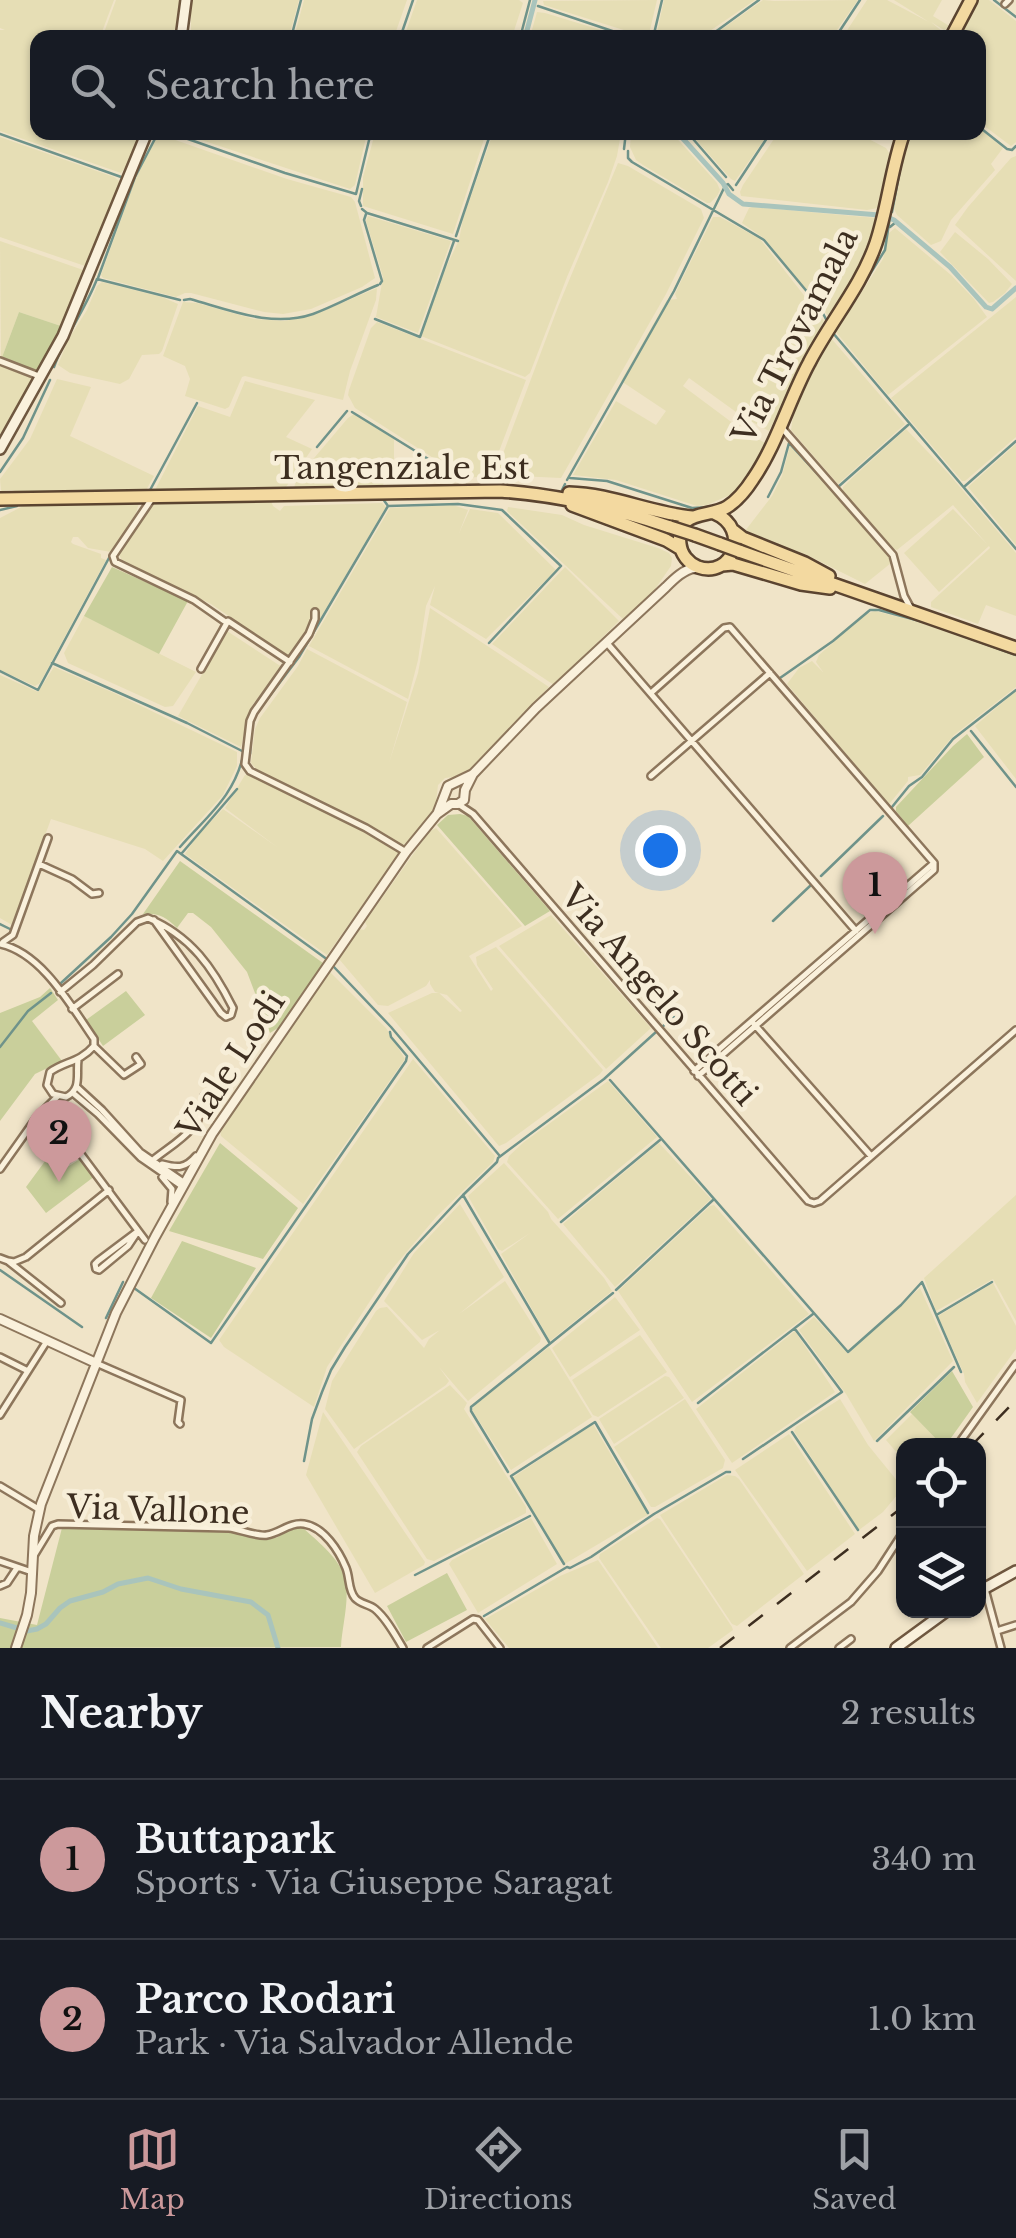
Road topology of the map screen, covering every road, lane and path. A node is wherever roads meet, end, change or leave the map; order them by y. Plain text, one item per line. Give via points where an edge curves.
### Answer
1 (186, 0) edge
2 (970, 0) edge
3 (182, 30) edge
4 (955, 30) edge
5 (144, 140) edge
6 (901, 140) edge
7 (0, 362) edge
8 (42, 377) junction
9 (780, 426) junction
10 (0, 449) edge
11 (469, 491) junction
12 (153, 498) junction
13 (736, 500) junction
14 (1, 501) edge
15 (714, 513) junction
16 (692, 517) junction
17 (732, 527) junction
18 (682, 551) junction
19 (720, 565) junction
20 (705, 568) junction
21 (676, 577) junction
22 (854, 591) junction
23 (900, 601) junction
24 (315, 612) dead end
25 (227, 623) junction
26 (606, 642) junction
27 (1016, 648) edge
28 (290, 662) junction
29 (202, 669) dead end
30 (770, 673) junction
31 (651, 692) junction
32 (692, 741) junction
33 (473, 774) junction
34 (651, 776) dead end
35 (454, 783) junction
36 (457, 798) junction
37 (48, 838) dead end
38 (406, 852) junction
39 (39, 864) junction
40 (934, 867) junction
41 (98, 893) dead end
42 (154, 920) junction
43 (856, 931) junction
44 (175, 932) junction
45 (13, 935) junction
46 (167, 938) junction
47 (0, 944) edge
48 (19, 950) junction
49 (118, 974) dead end
50 (60, 992) junction
51 (74, 1008) junction
52 (753, 1023) junction
53 (1016, 1030) edge
54 (94, 1046) junction
55 (136, 1057) dead end
56 (78, 1060) junction
57 (64, 1066) junction
58 (76, 1074) junction
59 (696, 1074) junction
60 (75, 1090) junction
61 (50, 1091) junction
62 (57, 1096) junction
63 (204, 1096) dead end
64 (45, 1108) junction
65 (37, 1117) junction
66 (212, 1134) junction
67 (872, 1156) junction
68 (154, 1163) junction
69 (0, 1169) edge
70 (184, 1185) junction
71 (109, 1190) junction
72 (138, 1230) junction
73 (150, 1238) junction
74 (0, 1258) edge
75 (22, 1260) junction
76 (8, 1262) junction
77 (26, 1276) junction
78 (60, 1304) dead end
79 (0, 1319) edge
80 (47, 1340) junction
81 (0, 1357) edge
82 (96, 1363) junction
83 (1016, 1364) edge
84 (28, 1371) junction
85 (0, 1415) edge
86 (180, 1424) dead end
87 (963, 1438) edge
88 (0, 1486) edge
89 (40, 1510) junction
90 (896, 1543) edge
91 (33, 1556) junction
92 (0, 1561) edge
93 (17, 1568) junction
94 (1016, 1571) edge
95 (32, 1572) junction
96 (0, 1586) edge
97 (986, 1588) edge
98 (31, 1594) junction
99 (986, 1601) edge
100 (937, 1618) edge
101 (1016, 1625) edge
102 (997, 1631) junction
103 (851, 1639) dead end
104 (16, 1648) edge
105 (403, 1648) edge
106 (427, 1648) edge
107 (500, 1648) edge
108 (790, 1648) edge
109 (839, 1648) edge
110 (896, 1648) edge
111 (1001, 1648) edge

1 - 3 main road
2 - 4 main road
5 - 8 main road
6 - 9 main road, Via Trovamala via 869,262
7 - 8 street
8 - 10 main road
9 - 13 main road, Via Trovamala
9 - 23 street via 891,552
11 - 12 main road, Tangenziale Est
11 - 16 main road via 597,494
11 - 18 main road via 567,504
11 - 22 main road, Tangenziale Est, bridge via 524,493 626,512
12 - 14 main road, Tangenziale Est
12 - 25 street via 114,562
13 - 15 main road, Via Trovamala
13 - 17 main road, Via Trovamala
15 - 16 main road
15 - 17 main road
16 - 18 main road via 681,531
17 - 19 main road via 734,551
17 - 22 main road
18 - 20 main road
18 - 21 street
19 - 20 main road
19 - 22 main road
20 - 21 street, Viale Lodi
21 - 26 street, Viale Lodi
22 - 23 main road, Tangenziale Est
23 - 27 main road, Tangenziale Est
24 - 28 street
25 - 28 street
25 - 29 street
26 - 31 street
26 - 33 street, Viale Lodi
28 - 38 street via 250,721 250,771
30 - 31 street via 727,627
30 - 32 street
30 - 40 street
31 - 32 street
32 - 34 street
32 - 43 street
33 - 35 street, Viale Lodi
33 - 36 street, Viale Lodi
35 - 36 street via 461,785
35 - 36 street via 448,786
36 - 38 street, Viale Lodi
36 - 59 street, Via Angelo Scotti
37 - 39 street
38 - 66 street, Viale Lodi
39 - 41 street
39 - 45 street
40 - 43 street
40 - 52 street
42 - 44 street
42 - 46 street
42 - 50 street via 137,922
43 - 52 street
44 - 46 street
44 - 46 street via 219,980 234,1008 231,1016 221,1013
45 - 47 street
45 - 48 street
47 - 48 street
48 - 50 street
49 - 51 street
50 - 51 street
51 - 54 street
52 - 59 street
52 - 67 street
53 - 67 street
54 - 55 street via 124,1075 141,1064
54 - 56 street
56 - 57 street
56 - 58 street
57 - 58 street
57 - 61 street via 48,1075
58 - 60 street
59 - 67 street, Via Angelo Scotti via 808,1201 820,1202
60 - 62 street
60 - 68 street via 123,1142
61 - 62 street
61 - 64 street
62 - 64 street
63 - 68 street via 201,1118
64 - 65 street
65 - 69 street
65 - 71 street via 80,1153
66 - 68 street via 186,1166
66 - 70 street, Viale Lodi
68 - 70 street
68 - 73 street via 172,1188 172,1200
70 - 73 street, Viale Lodi
71 - 72 street
71 - 75 street
72 - 72 street via 95,1264 96,1269 121,1253
72 - 73 street
73 - 82 street, Viale Lodi
74 - 76 street
75 - 76 street
75 - 77 street
76 - 77 street
77 - 78 street
79 - 80 street
80 - 82 street
80 - 84 street
81 - 84 street
82 - 86 street via 181,1400
82 - 89 street, Viale Lodi
83 - 87 street
84 - 85 street
88 - 89 street
89 - 91 street, Viale Lodi
90 - 108 street via 852,1602
91 - 95 street, Viale Lodi
91 - 105 street, Via Vallone via 58,1524 229,1528 261,1536 309,1524 331,1542 358,1602 375,1608
92 - 93 street
93 - 95 street
93 - 96 street
93 - 98 street
94 - 97 main road
95 - 98 street, Viale Lodi
98 - 104 street, Viale Lodi
99 - 102 street
100 - 110 main road
101 - 102 street
102 - 111 street
103 - 109 street
106 - 107 street via 473,1620

